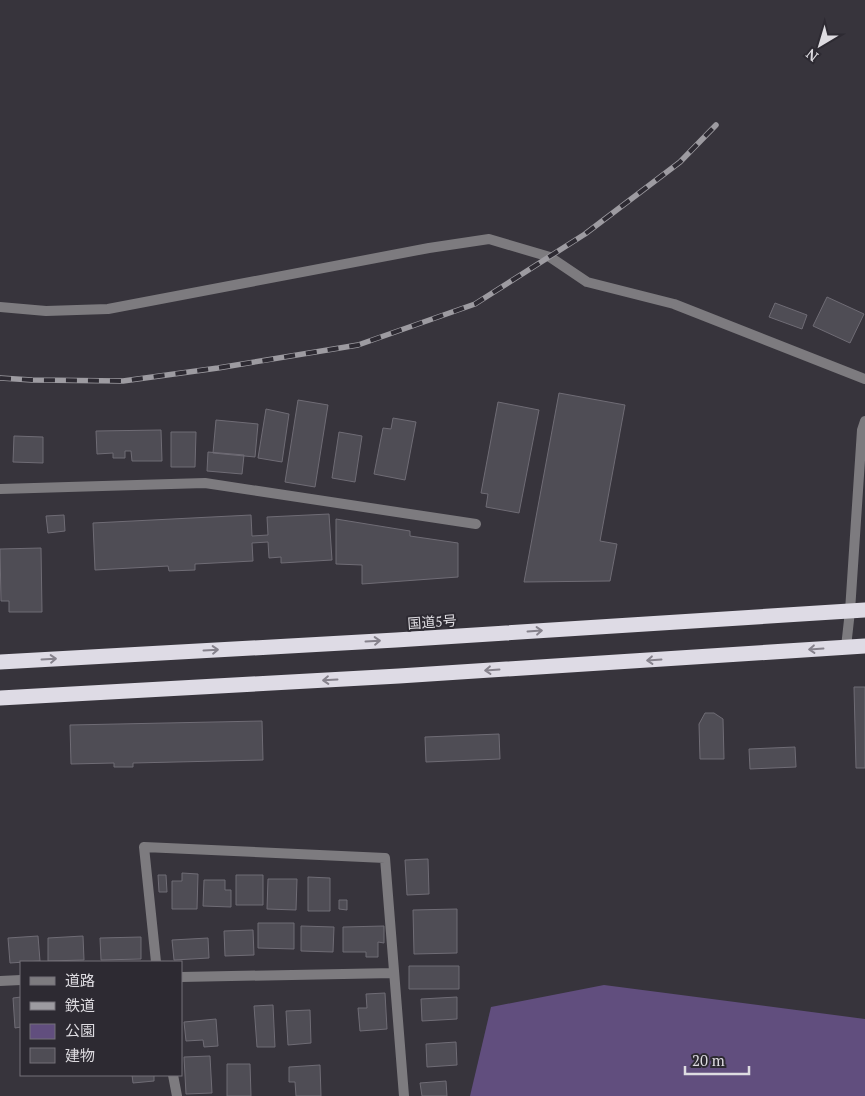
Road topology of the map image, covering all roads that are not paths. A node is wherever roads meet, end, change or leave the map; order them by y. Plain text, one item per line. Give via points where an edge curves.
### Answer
1 (0, 307) edge
2 (865, 379) edge
3 (865, 421) edge
4 (0, 489) edge
5 (476, 524) dead end
6 (857, 611) edge
7 (865, 646) edge
8 (846, 648) junction
9 (0, 662) edge
10 (0, 698) edge
11 (156, 961) edge
12 (394, 972) junction
13 (182, 977) edge
14 (20, 980) edge
15 (0, 981) edge
16 (173, 1076) edge
17 (177, 1096) edge
18 (404, 1096) edge

1 - 2 street via 108,309 489,239 550,257 587,282 674,304
3 - 6 street via 862,430
4 - 5 street via 205,483
6 - 8 street
9 -> 6 highway, 国道5号
7 - 8 highway
8 -> 10 highway
11 - 12 street via 144,847 385,858
12 - 13 street
12 - 18 street
14 - 15 street
16 - 17 street

